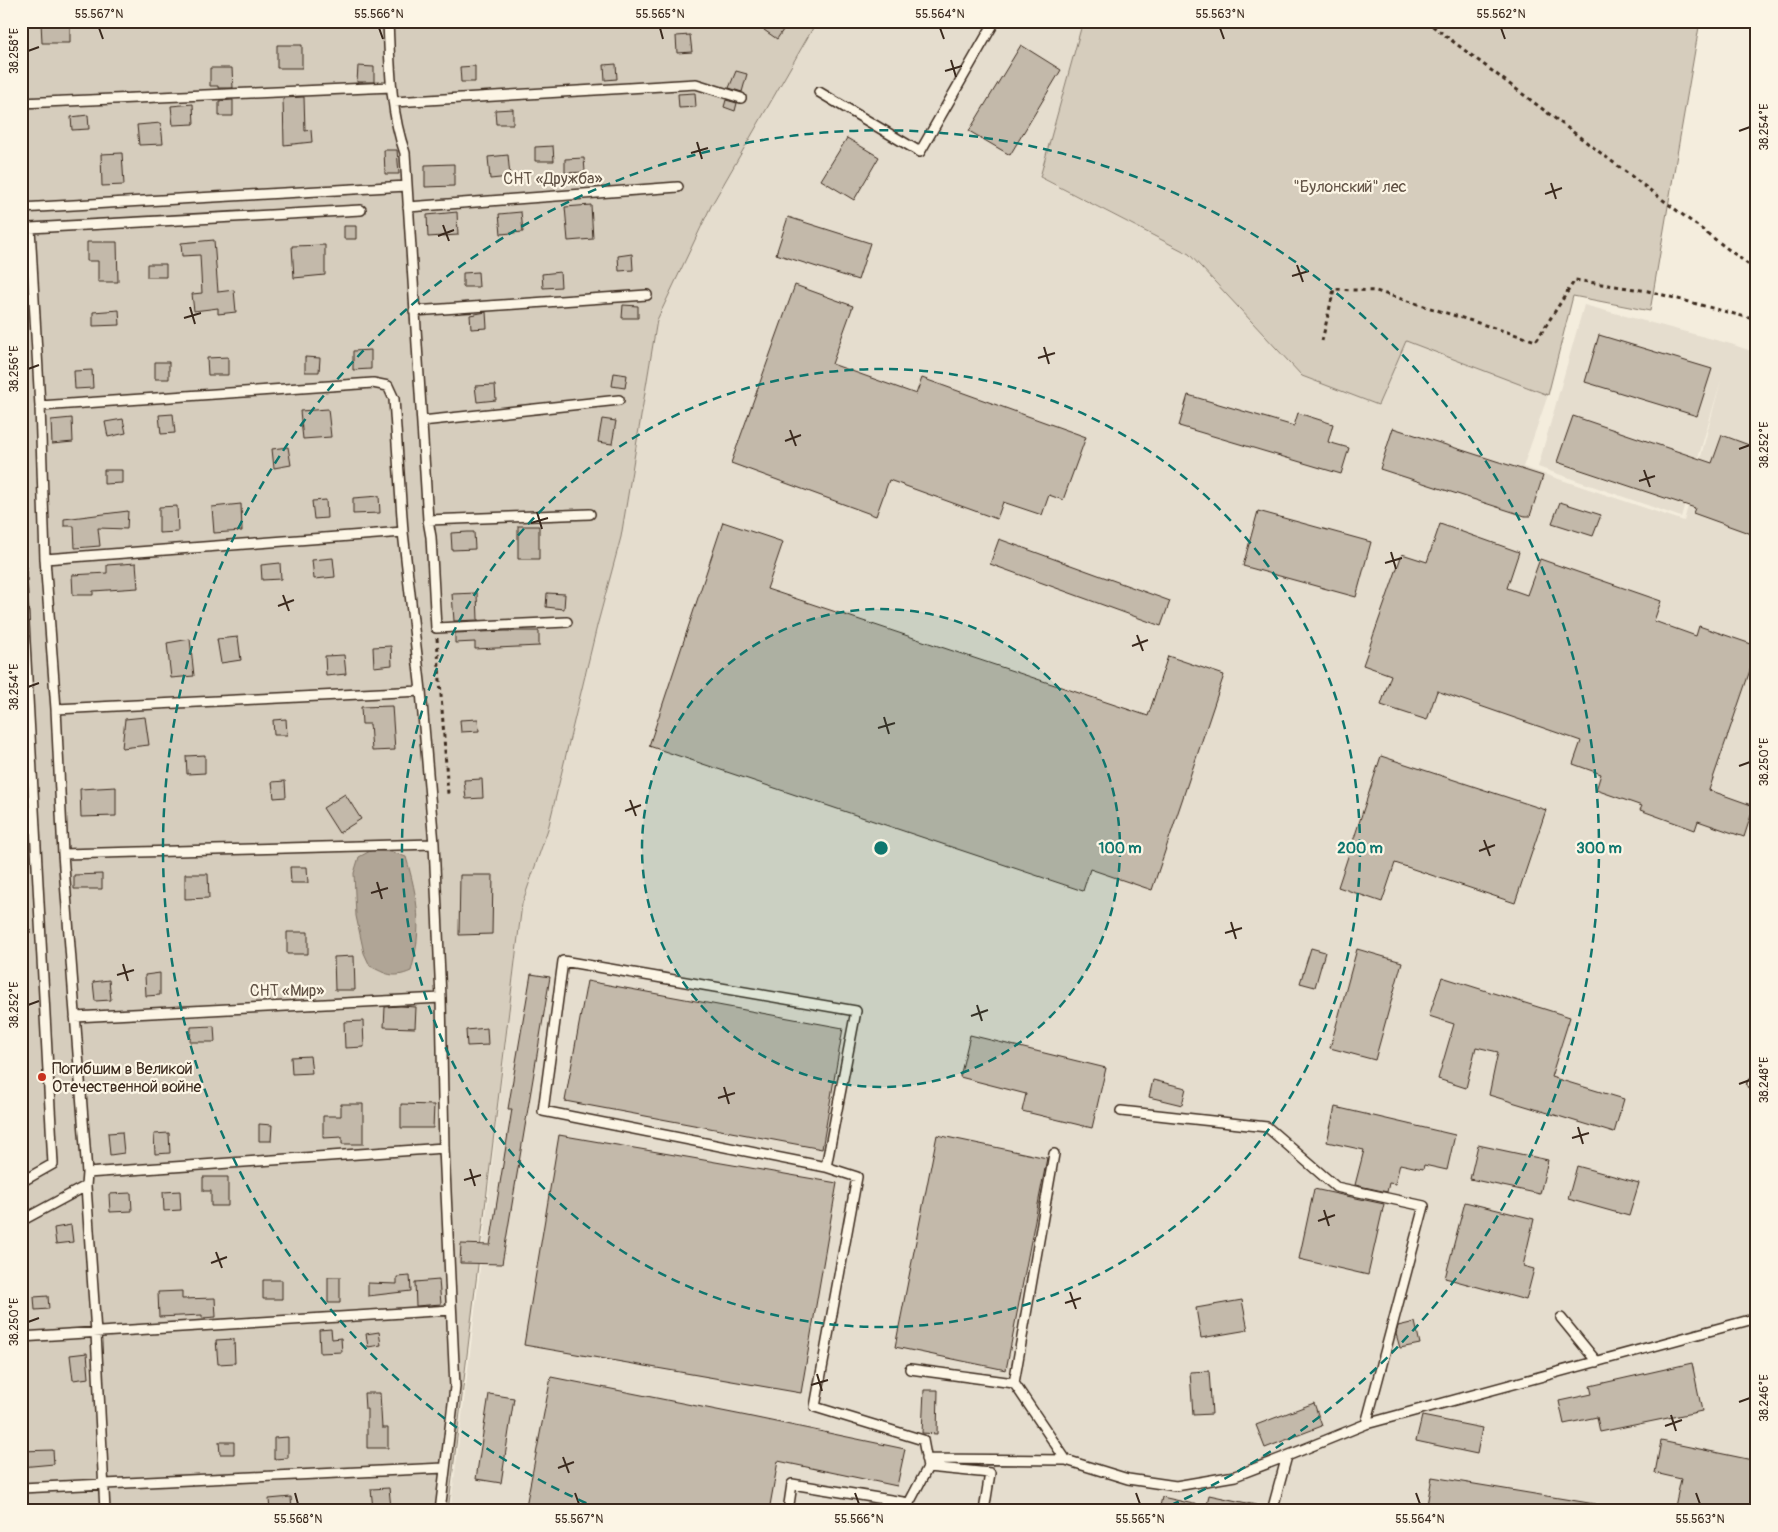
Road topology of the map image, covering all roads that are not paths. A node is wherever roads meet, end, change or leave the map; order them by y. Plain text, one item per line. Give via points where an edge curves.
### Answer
1 (388, 21) edge
2 (995, 21) edge
3 (392, 87) junction
4 (819, 92) dead end
5 (741, 98) dead end
6 (394, 102) junction
7 (21, 103) edge
8 (407, 186) junction
9 (678, 187) dead end
10 (408, 207) junction
11 (21, 208) edge
12 (361, 210) dead end
13 (647, 296) dead end
14 (414, 312) junction
15 (619, 400) dead end
16 (40, 406) junction
17 (422, 421) junction
18 (590, 514) dead end
19 (428, 520) junction
20 (403, 532) junction
21 (45, 559) junction
22 (21, 567) edge
23 (567, 622) dead end
24 (421, 691) junction
25 (56, 709) junction
26 (434, 844) junction
27 (63, 854) junction
28 (441, 998) junction
29 (75, 1017) junction
30 (1121, 1111) dead end
31 (444, 1148) junction
32 (1054, 1154) dead end
33 (826, 1167) junction
34 (87, 1173) junction
35 (21, 1182) edge
36 (86, 1186) junction
37 (21, 1221) edge
38 (451, 1310) junction
39 (1561, 1318) dead end
40 (1757, 1318) edge
41 (96, 1333) junction
42 (21, 1337) edge
43 (1597, 1362) junction
44 (910, 1369) dead end
45 (1014, 1384) junction
46 (1366, 1424) junction
47 (1287, 1456) junction
48 (1066, 1460) junction
49 (927, 1463) junction
50 (444, 1468) junction
51 (103, 1483) junction
52 (21, 1488) edge
53 (105, 1511) edge
54 (440, 1511) edge
55 (788, 1511) edge
56 (984, 1511) edge
57 (1272, 1511) edge

1 - 3 lane
2 - 4 lane via 920,152
3 - 6 lane
3 - 7 lane
5 - 6 lane via 696,84
6 - 8 lane via 399,135 406,153
8 - 10 lane
8 - 11 lane
9 - 10 lane
10 - 14 lane
12 - 16 lane via 30,228
13 - 14 lane
14 - 17 lane
15 - 17 lane
16 - 20 lane via 373,383 388,386 394,398
16 - 21 lane
17 - 19 lane
18 - 19 lane
19 - 23 lane via 436,628
20 - 21 lane
20 - 24 lane
21 - 25 lane
22 - 35 lane via 53,1164
24 - 25 lane
24 - 26 lane
25 - 27 lane
26 - 27 lane
26 - 28 lane
27 - 29 lane
28 - 29 lane
28 - 31 lane
29 - 34 lane
30 - 46 lane via 1267,1127 1336,1187 1424,1206
31 - 34 lane
31 - 38 lane
32 - 45 lane
33 - 33 lane via 856,1011 563,961 543,1111
33 - 49 lane via 857,1177 815,1407 923,1440
34 - 36 lane
36 - 37 lane
36 - 41 lane
38 - 41 lane
38 - 50 lane via 455,1387
39 - 43 lane
40 - 43 lane
41 - 42 lane
41 - 51 lane
43 - 46 lane
44 - 45 lane
45 - 48 lane
46 - 47 lane
47 - 48 lane via 1235,1476 1176,1486 1128,1479
47 - 57 lane
48 - 49 lane
49 - 55 lane via 909,1503 792,1484
49 - 56 lane via 990,1473
50 - 51 lane
50 - 54 lane
51 - 52 lane
51 - 53 lane

